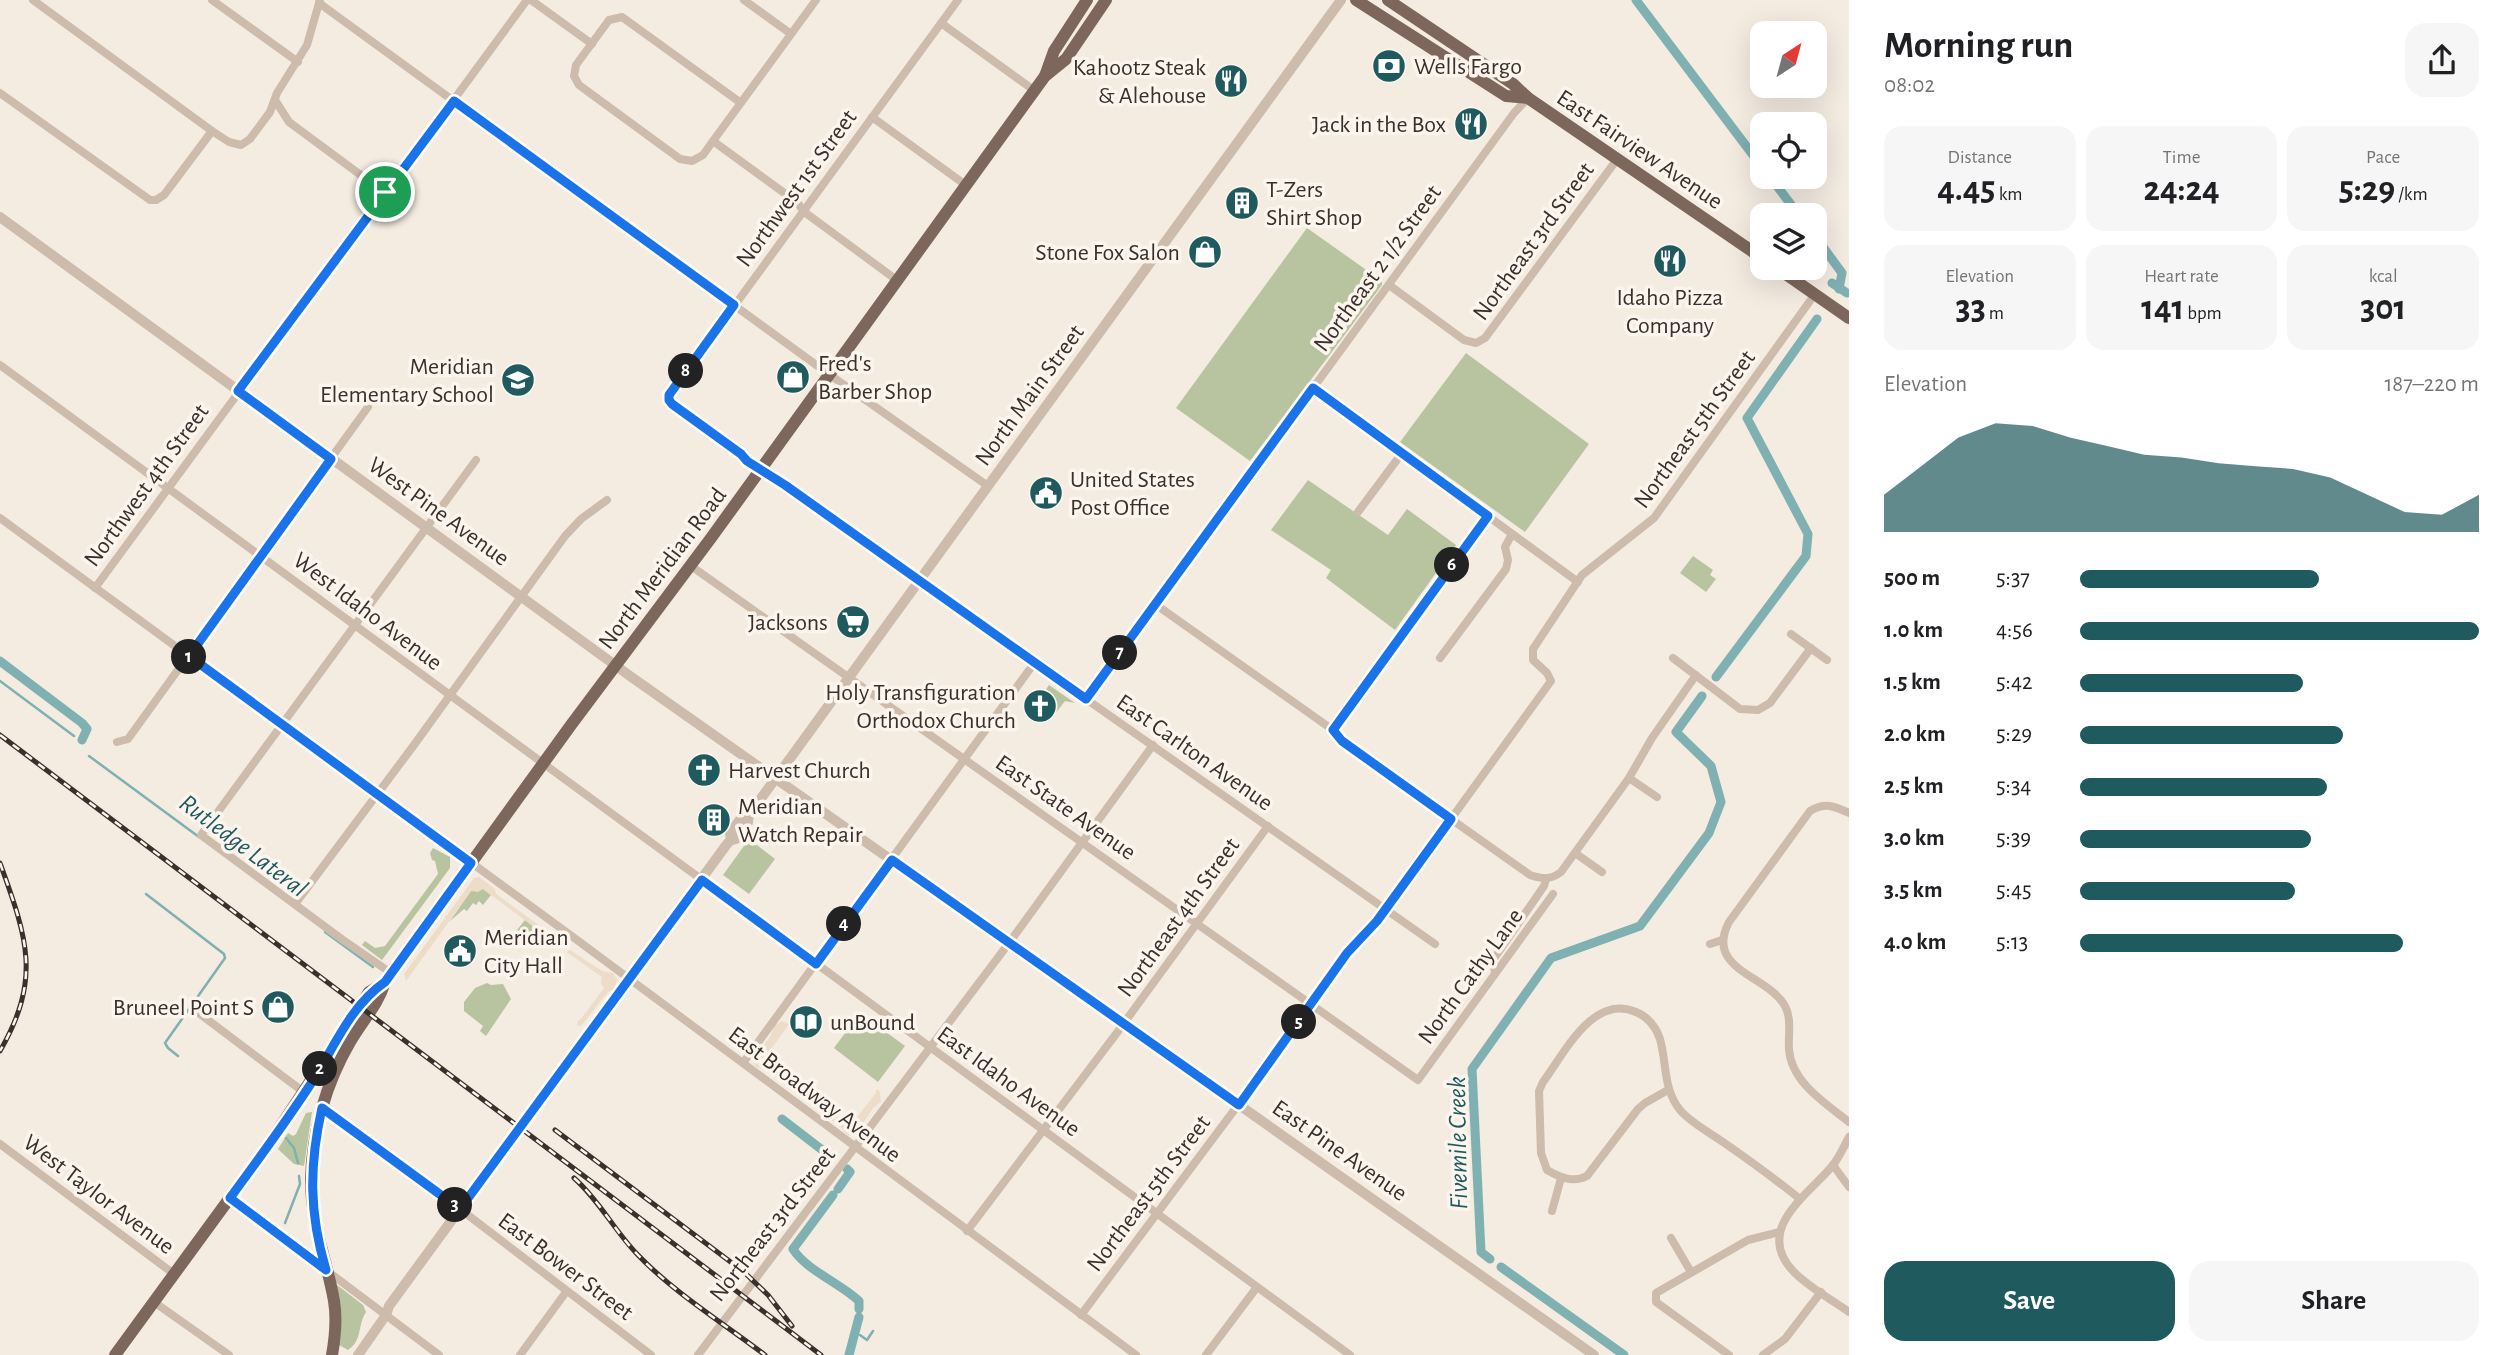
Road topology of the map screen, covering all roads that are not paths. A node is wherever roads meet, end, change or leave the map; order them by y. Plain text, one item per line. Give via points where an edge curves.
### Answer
1 (33, 0) edge
2 (212, 0) edge
3 (529, 0) edge
4 (744, 0) edge
5 (816, 0) edge
6 (958, 0) edge
7 (1087, 0) edge
8 (1106, 0) edge
9 (1341, 0) edge
10 (1356, 0) edge
11 (1388, 0) edge
12 (320, 1) edge
13 (941, 23) junction
14 (791, 34) junction
15 (592, 44) junction
16 (298, 62) junction
17 (1045, 76) junction
18 (1035, 91) junction
19 (0, 93) edge
20 (1528, 98) junction
21 (275, 100) junction
22 (454, 101) junction
23 (741, 103) junction
24 (872, 117) junction
25 (212, 131) junction
26 (713, 141) junction
27 (1618, 158) junction
28 (967, 186) junction
29 (385, 192) junction
30 (803, 211) junction
31 (0, 217) edge
32 (1750, 250) edge
33 (1795, 280) edge
34 (898, 281) junction
35 (1389, 285) junction
36 (1815, 294) junction
37 (734, 305) junction
38 (1849, 318) edge
39 (0, 365) edge
40 (830, 374) junction
41 (1313, 388) junction
42 (238, 391) junction
43 (669, 400) joint
44 (368, 407) dead end
45 (1402, 453) junction
46 (331, 459) junction
47 (476, 460) dead end
48 (761, 469) junction
49 (988, 486) junction
50 (168, 488) junction
51 (607, 500) dead end
52 (1358, 512) dead end
53 (1488, 516) junction
54 (0, 518) edge
55 (427, 528) junction
56 (1513, 534) junction
57 (262, 556) junction
58 (691, 566) junction
59 (920, 580) junction
60 (1578, 582) junction
61 (95, 588) junction
62 (522, 598) junction
63 (1155, 604) junction
64 (357, 625) junction
65 (1791, 634) dead end
66 (1811, 648) junction
67 (189, 656) junction
68 (1440, 658) dead end
69 (1673, 658) dead end
70 (1827, 660) dead end
71 (1035, 662) junction
72 (616, 666) junction
73 (1696, 675) junction
74 (849, 677) junction
75 (450, 696) junction
76 (1086, 699) junction
77 (283, 725) junction
78 (1333, 730) junction
79 (117, 742) dead end
80 (1153, 745) junction
81 (965, 759) junction
82 (544, 763) junction
83 (775, 778) junction
84 (1629, 778) junction
85 (377, 793) junction
86 (1657, 797) dead end
87 (1849, 813) edge
88 (1451, 819) junction
89 (1268, 826) junction
90 (1083, 842) junction
91 (1575, 853) junction
92 (892, 860) junction
93 (471, 863) junction
94 (1602, 872) dead end
95 (1546, 879) junction
96 (702, 880) junction
97 (1553, 894) dead end
98 (295, 904) junction
99 (1385, 909) junction
100 (1197, 923) junction
101 (1723, 940) junction
102 (1009, 943) junction
103 (1435, 944) dead end
104 (1710, 944) dead end
105 (816, 964) junction
106 (1495, 973) junction
107 (388, 977) junction
108 (629, 979) junction
109 (1312, 1004) junction
110 (196, 1011) dead end
111 (1124, 1024) junction
112 (930, 1047) junction
113 (743, 1063) junction
114 (1418, 1080) joint
115 (1668, 1090) junction
116 (305, 1093) junction
117 (1239, 1105) junction
118 (322, 1108) junction
119 (1849, 1122) edge
120 (1044, 1130) junction
121 (1849, 1137) edge
122 (0, 1144) edge
123 (855, 1147) junction
124 (1833, 1165) junction
125 (1561, 1178) junction
126 (1849, 1187) edge
127 (230, 1198) junction
128 (1800, 1199) junction
129 (460, 1209) junction
130 (1552, 1211) dead end
131 (1157, 1213) junction
132 (967, 1231) junction
133 (1780, 1232) junction
134 (1671, 1238) dead end
135 (326, 1270) junction
136 (1691, 1272) junction
137 (174, 1274) junction
138 (1257, 1287) junction
139 (566, 1292) junction
140 (1821, 1292) junction
141 (154, 1302) junction
142 (1849, 1312) edge
143 (386, 1315) junction
144 (1081, 1315) junction
145 (115, 1355) edge
146 (229, 1355) edge
147 (332, 1355) edge
148 (358, 1355) edge
149 (439, 1355) edge
150 (520, 1355) edge
151 (651, 1355) edge
152 (698, 1355) edge
153 (1136, 1355) edge
154 (1206, 1355) edge
155 (1350, 1355) edge
156 (1594, 1355) edge
157 (1729, 1355) edge
158 (1763, 1355) edge

1 - 25 street
2 - 16 street
3 - 15 street
3 - 22 street, Northwest 4th Street
4 - 14 street
5 - 14 street
6 - 13 street, Northwest 1st Street
7 - 17 main road, North Meridian Road via 1054,51
8 - 17 main road, North Meridian Road via 1066,59
9 - 49 street, North Main Street
10 - 20 main road, East Fairview Avenue via 1506,96
11 - 20 main road, East Fairview Avenue
12 - 16 street
12 - 22 street
13 - 18 street
13 - 24 street, Northwest 1st Street
14 - 23 street
15 - 23 street via 609,20 622,16
15 - 26 street via 576,65 574,76 579,85 680,159 692,161
16 - 21 street
17 - 18 main road, North Meridian Road
18 - 28 main road, North Meridian Road
19 - 25 street via 144,197 156,200
20 - 27 main road, East Fairview Avenue
20 - 35 street, Northeast 2 1/2 Street
21 - 25 street via 242,145
21 - 29 street via 289,122
22 - 29 street, Northwest 4th Street
22 - 37 street
23 - 26 street
24 - 28 street
24 - 30 street, Northwest 1st Street
26 - 30 street via 798,202
27 - 32 main road, East Fairview Avenue
27 - 35 street, Northeast 3rd Street via 1486,338 1476,343 1464,340
28 - 34 main road, North Meridian Road
29 - 42 street, Northwest 4th Street
30 - 34 street
30 - 37 street, Northwest 1st Street
31 - 42 street, West Pine Avenue
33 - 36 main road
34 - 40 main road, North Meridian Road
35 - 41 street, Northeast 2 1/2 Street
36 - 38 main road
36 - 60 street, Northeast 5th Street via 1654,518
37 - 40 street
37 - 43 street, Northwest 1st Street
39 - 50 street, West Idaho Avenue
40 - 48 main road, North Meridian Road
40 - 49 street
41 - 45 street
41 - 63 street, Northeast 2 1/2 Street
42 - 46 street, West Pine Avenue
42 - 50 street, Northwest 4th Street
43 - 48 street, East Carlton Avenue
44 - 46 street
45 - 52 street
45 - 53 street
46 - 55 street, West Pine Avenue
46 - 57 street
47 - 55 street
48 - 58 main road, North Meridian Road
48 - 59 street, East Carlton Avenue
49 - 59 street, North Main Street
50 - 57 street, West Idaho Avenue
50 - 61 street, Northwest 4th Street
51 - 62 street via 565,536
53 - 56 street
53 - 78 street
54 - 61 street, East Broadway Avenue
55 - 62 street, West Pine Avenue
55 - 64 street
56 - 60 street
56 - 68 street via 1505,547 1506,569
57 - 64 street, West Idaho Avenue
57 - 67 street
58 - 72 main road, North Meridian Road
58 - 74 street, East State Avenue
59 - 71 street, East Carlton Avenue
59 - 74 street, North Main Street
60 - 88 street, Northeast 5th Street via 1533,649 1533,660 1551,681
61 - 67 street, East Broadway Avenue
62 - 72 street, West Pine Avenue
62 - 75 street
63 - 76 street, Northeast 2 1/2 Street
63 - 78 street
64 - 75 street, West Idaho Avenue
64 - 77 street
65 - 66 street
66 - 70 street
66 - 73 street via 1770,704 1758,710 1740,709
67 - 77 street, East Broadway Avenue
67 - 79 street via 128,739
69 - 73 street
71 - 76 street, East Carlton Avenue
71 - 81 street
72 - 82 main road, North Meridian Road
72 - 83 street, East Pine Avenue
73 - 84 street
74 - 81 street, East State Avenue
74 - 83 street, North Main Street
75 - 82 street, West Idaho Avenue
75 - 85 street
76 - 80 street, East Carlton Avenue
77 - 85 street, East Broadway Avenue
77 - 98 street via 201,835
78 - 88 street
80 - 89 street, East Carlton Avenue
80 - 90 street, Northeast 3rd Street
81 - 90 street, East State Avenue
81 - 92 street
82 - 93 main road, North Meridian Road
82 - 96 street, East Idaho Avenue
83 - 92 street, East Pine Avenue
83 - 96 street, North Main Street via 730,833 731,840
84 - 86 street
84 - 91 street
85 - 93 street, East Broadway Avenue
85 - 98 street
87 - 101 street via 1828,805 1810,811 1728,922
88 - 95 street via 1530,875
88 - 99 street, Northeast 5th Street
89 - 99 street, East Carlton Avenue
89 - 100 street, Northeast 4th Street
90 - 100 street, East State Avenue
90 - 102 street, Northeast 3rd Street
91 - 94 street
91 - 95 street via 1561,872
92 - 102 street, East Pine Avenue
92 - 105 street
93 - 107 main road, North Meridian Road
93 - 108 street, East Broadway Avenue
95 - 106 street via 1493,960
96 - 105 street, East Idaho Avenue
96 - 108 street, North Main Street
97 - 106 street, North Cathy Lane
98 - 107 street
99 - 103 street, East Carlton Avenue
99 - 109 street, Northeast 5th Street
100 - 109 street, East State Avenue
100 - 111 street, Northeast 4th Street
101 - 104 street
101 - 119 street via 1734,965 1786,1008 1790,1057 1807,1086
102 - 111 street, East Pine Avenue
102 - 112 street, Northeast 3rd Street
105 - 112 street, East Idaho Avenue
105 - 113 street
106 - 114 street, North Cathy Lane
107 - 116 main road, North Meridian Road via 369,992
107 - 118 main road, North Meridian Road via 380,1000 342,1056
108 - 113 street, East Broadway Avenue
108 - 129 street, North Main Street
109 - 114 street, East State Avenue
109 - 117 street, Northeast 5th Street
110 - 116 street
111 - 117 street, East Pine Avenue
111 - 120 street, Northeast 4th Street
112 - 120 street, East Idaho Avenue
112 - 123 street, Northeast 3rd Street
113 - 123 street, East Broadway Avenue
115 - 125 street via 1638,1109 1587,1176
115 - 125 street via 1656,1030 1643,1016 1626,1009 1606,1010 1590,1020 1539,1091 1542,1162
115 - 128 street via 1684,1114
116 - 127 main road, North Meridian Road
117 - 131 street, Northeast 5th Street
117 - 156 street, East Pine Avenue
118 - 129 street, East Bower Street
118 - 135 main road, North Meridian Road via 311,1180 314,1224
120 - 131 street, East Idaho Avenue
120 - 132 street, Northeast 4th Street
121 - 124 street
122 - 137 street, West Taylor Avenue
123 - 132 street, East Broadway Avenue
123 - 152 street, Northeast 3rd Street
124 - 126 street
124 - 128 street
125 - 130 street
127 - 135 street
127 - 137 main road, North Meridian Road
128 - 133 street
129 - 139 street, East Bower Street
129 - 143 street, North Main Street
131 - 138 street, East Idaho Avenue
131 - 144 street, Northeast 5th Street
132 - 144 street, East Broadway Avenue
133 - 136 street via 1748,1240
133 - 140 street via 1781,1251 1790,1268
134 - 136 street
135 - 143 street
135 - 147 main road, North Meridian Road via 334,1303
136 - 157 street via 1661,1289 1656,1302
137 - 141 main road, North Meridian Road
138 - 154 street
138 - 155 street, East Idaho Avenue
139 - 150 street
139 - 151 street, East Bower Street
140 - 142 street
140 - 158 street via 1792,1332
141 - 145 main road, North Meridian Road
141 - 146 street
143 - 148 street, North Main Street
143 - 149 street
144 - 153 street, East Broadway Avenue

